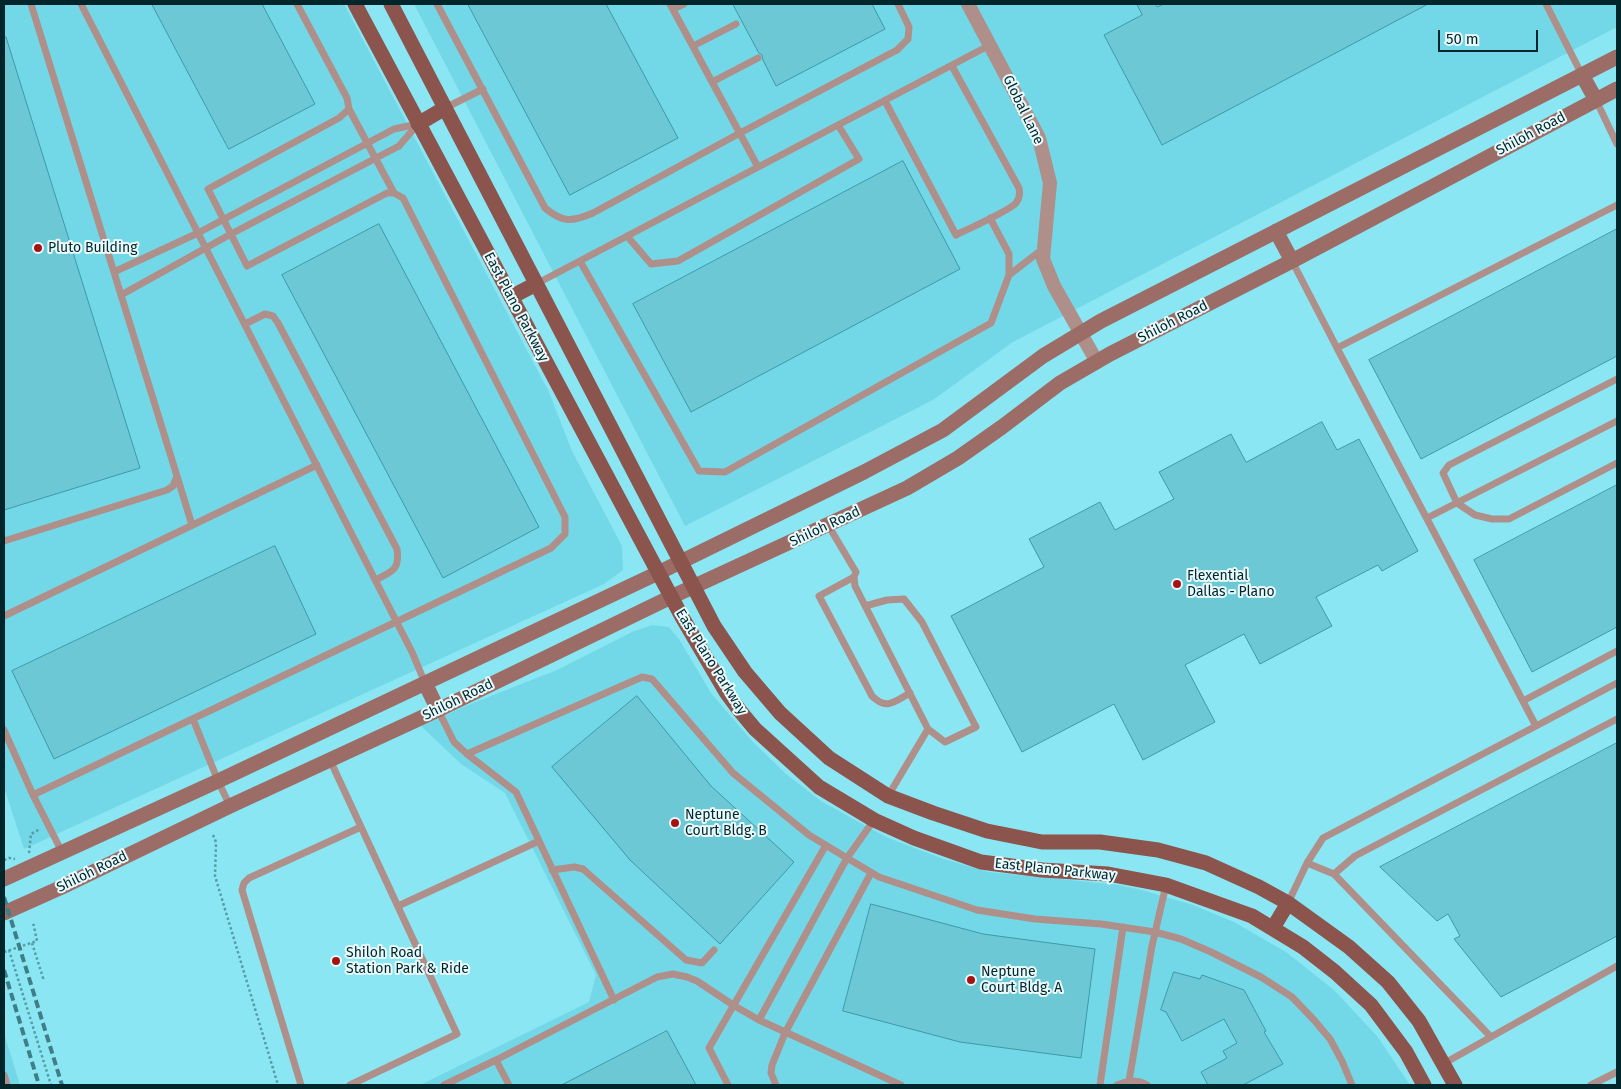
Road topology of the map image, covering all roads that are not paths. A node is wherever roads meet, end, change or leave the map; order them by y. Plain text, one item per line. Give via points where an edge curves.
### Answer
1 (31, 4) edge
2 (81, 4) edge
3 (297, 4) edge
4 (355, 4) edge
5 (391, 4) edge
6 (437, 4) edge
7 (684, 4) edge
8 (898, 4) edge
9 (968, 4) edge
10 (1546, 4) edge
11 (672, 7) edge
12 (736, 24) dead end
13 (990, 45) junction
14 (693, 46) junction
15 (1617, 57) edge
16 (758, 58) dead end
17 (952, 66) junction
18 (1582, 75) junction
19 (712, 82) junction
20 (483, 89) junction
21 (1617, 89) edge
22 (1596, 100) junction
23 (885, 101) junction
24 (445, 108) junction
25 (349, 109) junction
26 (418, 124) junction
27 (838, 125) junction
28 (740, 133) junction
29 (368, 142) junction
30 (1617, 144) edge
31 (376, 158) junction
32 (758, 168) junction
33 (394, 193) junction
34 (1617, 205) edge
35 (990, 218) junction
36 (224, 219) junction
37 (1276, 231) junction
38 (198, 233) junction
39 (231, 234) junction
40 (627, 236) junction
41 (1045, 247) junction
42 (206, 248) junction
43 (580, 261) junction
44 (1292, 261) junction
45 (114, 272) junction
46 (1009, 276) junction
47 (536, 284) junction
48 (121, 295) junction
49 (511, 297) junction
50 (245, 324) junction
51 (1080, 334) junction
52 (1338, 348) junction
53 (1097, 362) junction
54 (1617, 379) edge
55 (1617, 421) edge
56 (1617, 463) edge
57 (317, 465) junction
58 (177, 476) junction
59 (1457, 503) junction
60 (1427, 518) junction
61 (192, 525) junction
62 (828, 525) junction
63 (4, 541) edge
64 (681, 561) junction
65 (658, 573) junction
66 (854, 578) junction
67 (376, 580) junction
68 (695, 588) junction
69 (671, 597) junction
70 (865, 606) junction
71 (4, 616) edge
72 (397, 622) junction
73 (1617, 651) edge
74 (425, 683) junction
75 (1617, 683) edge
76 (910, 693) junction
77 (1523, 701) junction
78 (438, 710) junction
79 (1617, 718) edge
80 (193, 719) junction
81 (1536, 726) junction
82 (928, 729) junction
83 (4, 730) edge
84 (467, 754) junction
85 (330, 760) junction
86 (218, 781) junction
87 (33, 794) junction
88 (888, 796) junction
89 (230, 806) junction
90 (874, 820) junction
91 (361, 827) junction
92 (539, 841) junction
93 (826, 845) junction
94 (62, 852) junction
95 (847, 858) junction
96 (1307, 863) junction
97 (552, 870) junction
98 (871, 873) junction
99 (1334, 874) junction
100 (4, 879) edge
101 (1166, 885) junction
102 (1288, 903) junction
103 (398, 906) junction
104 (4, 913) edge
105 (1123, 927) junction
106 (1273, 928) junction
107 (1156, 932) junction
108 (714, 950) dead end
109 (1617, 966) edge
110 (614, 1000) junction
111 (733, 1006) junction
112 (759, 1020) junction
113 (785, 1033) junction
114 (1490, 1037) junction
115 (496, 1060) junction
116 (1443, 1064) junction
117 (1617, 1072) edge
118 (4, 1075) edge
119 (1129, 1081) junction
120 (7, 1085) edge
121 (301, 1085) edge
122 (350, 1085) edge
123 (444, 1085) edge
124 (509, 1085) edge
125 (728, 1085) edge
126 (776, 1085) edge
127 (901, 1085) edge
128 (1100, 1085) edge
129 (1117, 1085) edge
130 (1147, 1085) edge
131 (1352, 1085) edge
132 (1424, 1085) edge
133 (1455, 1085) edge
134 (1591, 1085) edge

1 - 45 lane
2 - 38 lane
3 - 25 lane via 347,98
4 - 26 main road, East Plano Parkway
5 - 24 main road, East Plano Parkway
6 - 20 lane
7 - 11 lane
8 - 28 lane via 909,27 908,40 897,50
9 - 13 street, Global Lane
10 - 18 lane
11 - 14 lane
12 - 14 lane
13 - 17 lane
13 - 41 street, Global Lane via 1039,138 1050,183
14 - 19 lane
15 - 18 main road, Shiloh Road
16 - 19 lane
17 - 23 lane
17 - 35 lane via 1019,188 1015,204
18 - 22 main road
18 - 37 main road, Shiloh Road
19 - 28 lane
20 - 24 lane
20 - 28 lane via 545,208 556,217 567,220 593,213
21 - 22 main road, Shiloh Road
22 - 30 lane
22 - 44 main road, Shiloh Road
23 - 27 lane
23 - 35 lane via 956,235
24 - 26 main road
24 - 47 main road, East Plano Parkway
25 - 29 lane
25 - 36 lane via 339,118 208,189
26 - 29 lane via 394,129
26 - 31 lane via 399,146
26 - 49 main road, East Plano Parkway
27 - 32 lane
27 - 40 lane via 859,159 678,261 651,264
28 - 32 lane
29 - 31 lane
29 - 36 lane
31 - 33 lane
31 - 39 lane
32 - 40 lane
33 - 39 lane via 386,193 247,266
33 - 72 lane via 403,198 565,517 565,534 551,548
34 - 52 lane
35 - 46 lane via 1009,254
36 - 38 lane
36 - 39 lane
37 - 44 main road
37 - 51 main road, Shiloh Road
38 - 42 lane
38 - 45 lane
39 - 42 lane
40 - 43 lane
41 - 46 lane
41 - 51 street, Global Lane via 1043,259
42 - 48 lane
42 - 50 lane
43 - 46 lane via 699,471 725,472 990,323
43 - 47 lane
44 - 52 lane
44 - 53 main road, Shiloh Road
45 - 48 lane
47 - 49 main road
47 - 64 main road, East Plano Parkway
48 - 58 lane
49 - 65 main road, East Plano Parkway
50 - 57 lane
50 - 67 lane via 266,314 273,316 278,323 397,549 398,560 394,570
51 - 53 street, Global Lane
51 - 64 main road, Shiloh Road via 1043,356 943,430
52 - 60 lane
53 - 62 main road, Shiloh Road via 1060,383 949,463 907,488
54 - 59 lane via 1450,465 1443,473
55 - 59 lane
56 - 59 lane via 1509,519 1475,515
57 - 61 lane
57 - 67 lane
58 - 61 lane
58 - 63 lane via 174,486 167,490
59 - 60 lane
60 - 77 lane
61 - 71 lane
62 - 66 lane via 856,572
62 - 68 main road, Shiloh Road
64 - 65 main road, Shiloh Road
64 - 68 main road, East Plano Parkway
65 - 69 main road, East Plano Parkway
65 - 74 main road, Shiloh Road
66 - 70 lane
66 - 76 lane via 819,596 872,696 880,704 888,705
67 - 72 lane
68 - 69 main road, Shiloh Road
68 - 88 main road, East Plano Parkway via 714,626 745,672 780,713 829,758
69 - 78 main road, Shiloh Road
69 - 90 main road, East Plano Parkway via 726,692 755,729 819,787
70 - 76 lane
70 - 82 lane via 904,599 922,622 976,727 945,742
72 - 74 lane
72 - 80 lane
73 - 77 lane
74 - 78 main road
74 - 86 main road, Shiloh Road
75 - 81 lane
76 - 82 lane
77 - 81 lane
78 - 84 lane via 454,742
78 - 85 main road, Shiloh Road
79 - 99 lane via 1355,856
80 - 86 lane
80 - 87 lane
81 - 96 lane via 1323,838
82 - 88 lane
83 - 87 lane
84 - 92 lane via 516,792
84 - 93 lane via 642,676 652,679 733,773
85 - 89 main road, Shiloh Road
85 - 91 lane
86 - 89 lane
86 - 94 main road, Shiloh Road
87 - 94 lane
88 - 90 main road
88 - 102 main road, East Plano Parkway via 932,814 1042,842 1100,842 1177,855 1206,863
89 - 104 main road, Shiloh Road
90 - 95 lane
90 - 101 main road, East Plano Parkway via 981,862 1108,874
91 - 103 lane
91 - 121 lane via 249,878 242,890
92 - 97 lane
92 - 103 lane
93 - 95 lane
93 - 111 lane
94 - 100 main road, Shiloh Road
95 - 98 lane
95 - 112 lane
96 - 99 lane
96 - 102 lane
97 - 108 lane via 583,870 686,960 702,963
97 - 110 lane
98 - 105 lane via 977,910
98 - 113 lane
99 - 114 lane
101 - 106 main road, East Plano Parkway via 1252,916
101 - 107 lane
102 - 106 main road
102 - 116 main road, East Plano Parkway via 1349,947 1388,982 1419,1021
103 - 122 lane via 458,1034
105 - 107 lane
105 - 128 lane
106 - 132 main road, East Plano Parkway via 1310,952 1371,1005 1406,1052
107 - 119 lane
107 - 131 lane via 1181,939 1228,961 1292,997 1330,1039
109 - 114 lane
110 - 111 lane via 657,977 673,974 687,976
110 - 115 lane
111 - 112 lane
111 - 125 lane via 709,1048
112 - 113 lane
113 - 126 lane via 772,1065 771,1073
113 - 127 lane
114 - 116 lane
115 - 123 lane
115 - 124 lane
116 - 133 main road, East Plano Parkway
117 - 134 lane
118 - 120 lane
119 - 129 lane
119 - 130 lane

